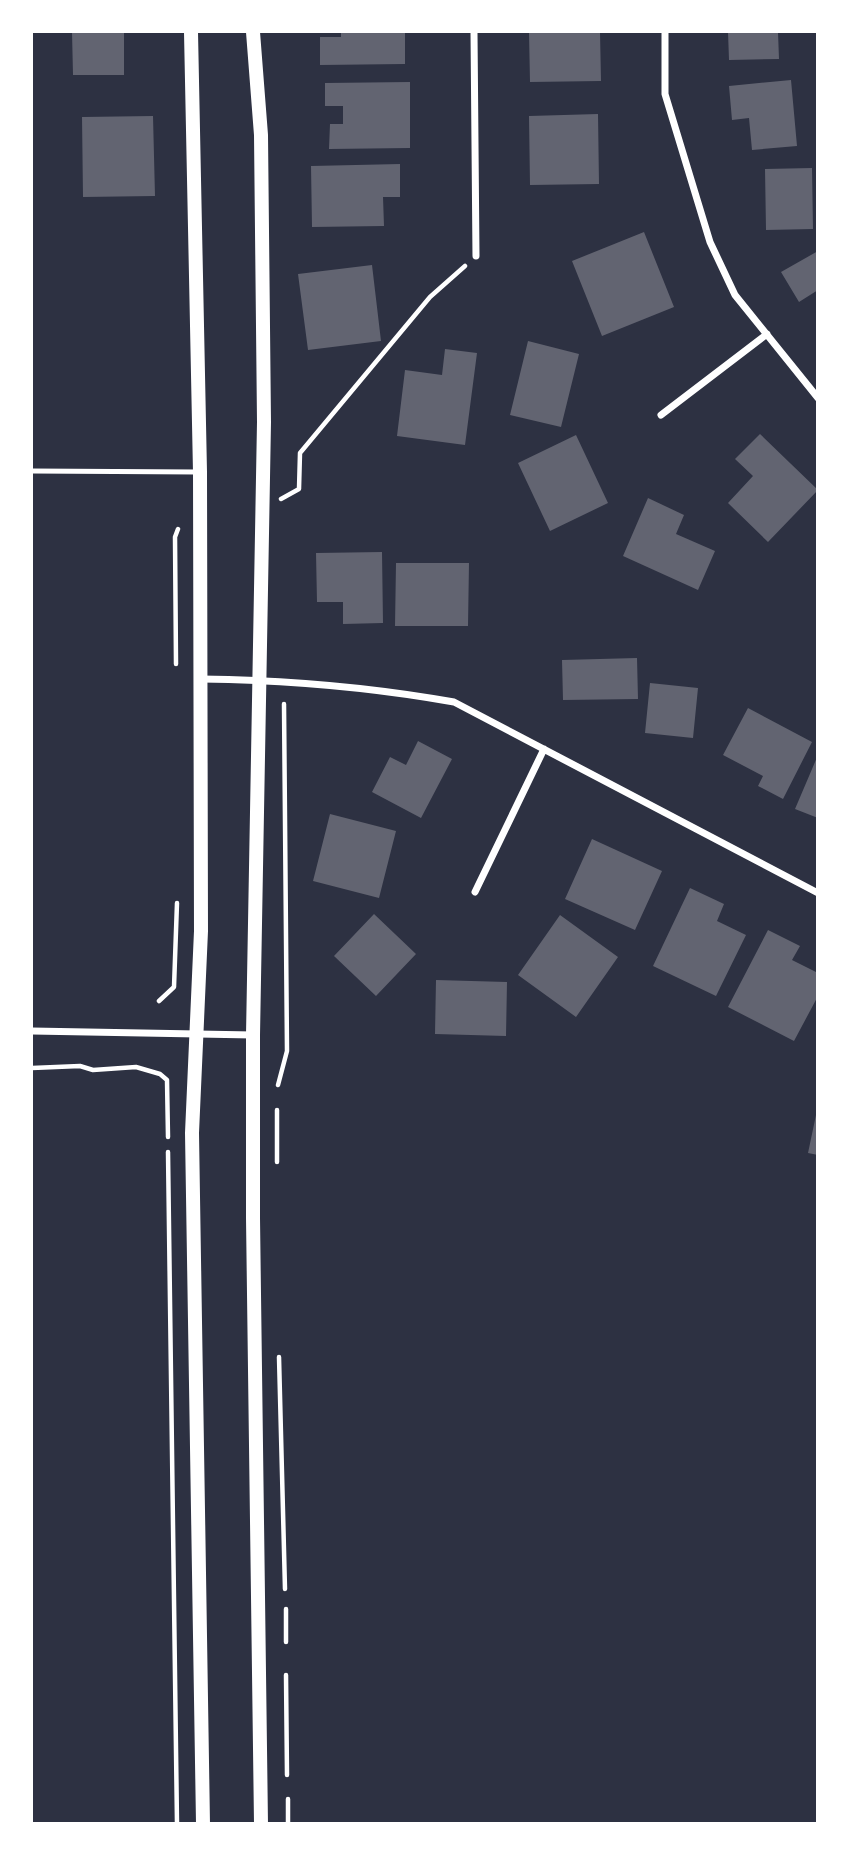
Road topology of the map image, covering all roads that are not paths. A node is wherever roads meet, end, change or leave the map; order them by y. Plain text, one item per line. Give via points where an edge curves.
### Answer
1 (191, 32) edge
2 (253, 32) edge
3 (474, 32) edge
4 (665, 32) edge
5 (476, 256) road end
6 (767, 334) junction
7 (817, 398) edge
8 (661, 415) dead end
9 (32, 471) edge
10 (200, 472) junction
11 (200, 680) junction
12 (261, 680) junction
13 (544, 749) junction
14 (475, 892) dead end
15 (817, 892) edge
16 (32, 1031) edge
17 (196, 1034) junction
18 (253, 1035) junction
19 (203, 1824) edge
20 (261, 1824) edge

1 - 10 main road
2 - 12 main road via 261,135
3 - 5 street
4 - 6 street via 665,94 710,242 735,295
6 - 7 street
6 - 8 street
9 - 10 lane
10 - 11 main road
11 - 12 street
11 - 17 main road via 201,931
12 - 13 street via 393,691 454,702
12 - 18 main road
13 - 14 street
13 - 15 street
16 - 17 street
17 - 18 street
17 - 19 main road via 192,1133
18 - 20 main road

